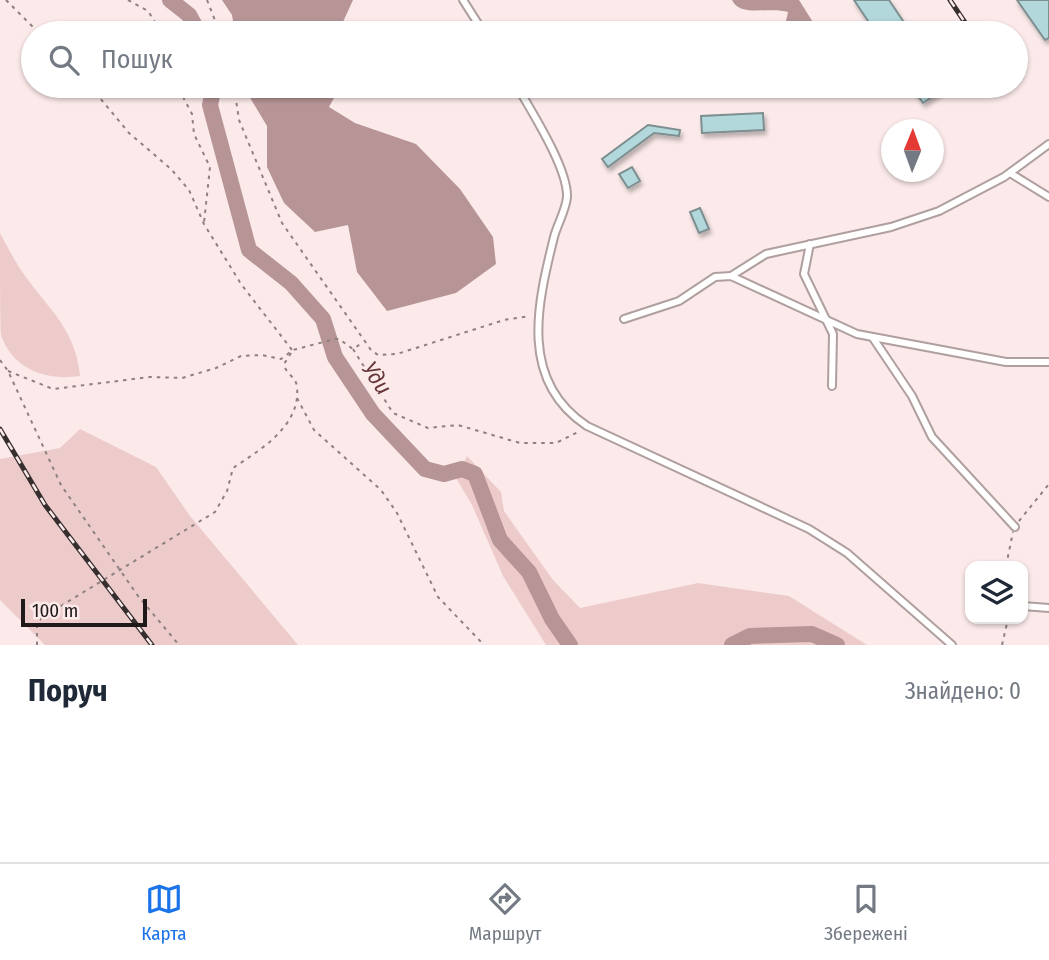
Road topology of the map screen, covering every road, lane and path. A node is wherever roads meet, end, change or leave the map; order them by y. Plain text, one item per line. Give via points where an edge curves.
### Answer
1 (6, 0) edge
2 (128, 0) edge
3 (207, 0) edge
4 (463, 0) edge
5 (28, 21) edge
6 (154, 21) edge
7 (215, 21) edge
8 (476, 21) edge
9 (100, 98) edge
10 (184, 98) edge
11 (236, 98) edge
12 (524, 98) edge
13 (1049, 144) edge
14 (1010, 173) junction
15 (1049, 197) edge
16 (204, 224) junction
17 (810, 244) junction
18 (731, 276) junction
19 (538, 314) junction
20 (624, 320) dead end
21 (828, 320) junction
22 (873, 338) junction
23 (363, 342) junction
24 (353, 349) junction
25 (293, 351) junction
26 (0, 360) edge
27 (1049, 362) edge
28 (8, 370) junction
29 (832, 386) dead end
30 (296, 397) junction
31 (587, 426) junction
32 (1049, 484) edge
33 (1014, 527) junction
34 (1007, 561) edge
35 (120, 570) junction
36 (1028, 606) edge
37 (1049, 608) edge
38 (1007, 624) edge
39 (37, 645) edge
40 (179, 645) edge
41 (484, 645) edge
42 (952, 645) edge
43 (1003, 645) edge

1 - 5 path
2 - 6 path via 148,11
3 - 7 path
4 - 8 street
9 - 16 path via 189,190
10 - 16 path via 210,167
11 - 23 path via 239,120 282,223
12 - 19 street via 549,144 567,197
13 - 14 street
14 - 15 street
14 - 17 street via 939,211 891,227
16 - 25 path via 241,284
17 - 18 street via 766,254
17 - 21 street via 804,274
18 - 20 street via 715,277 679,301
18 - 21 street
19 - 23 path via 504,320 397,354 378,355
19 - 31 street via 537,338 547,380 568,413
21 - 22 street
21 - 29 street via 833,334
22 - 27 street via 1006,362
22 - 33 street via 912,396 932,437
23 - 24 path
24 - 25 path via 335,339
24 - 31 path via 393,413 428,428 458,425 520,443 556,443
25 - 28 path via 281,359 241,356 182,378 150,377 53,390
25 - 30 path via 284,364 294,377
26 - 28 path
28 - 35 path via 61,485
30 - 35 path via 278,435 233,468 215,512
30 - 41 path via 314,430 381,490 438,597
31 - 42 street via 809,529 847,553
32 - 33 path
33 - 34 path
35 - 39 path via 41,618
35 - 40 path
36 - 37 street
38 - 43 path

